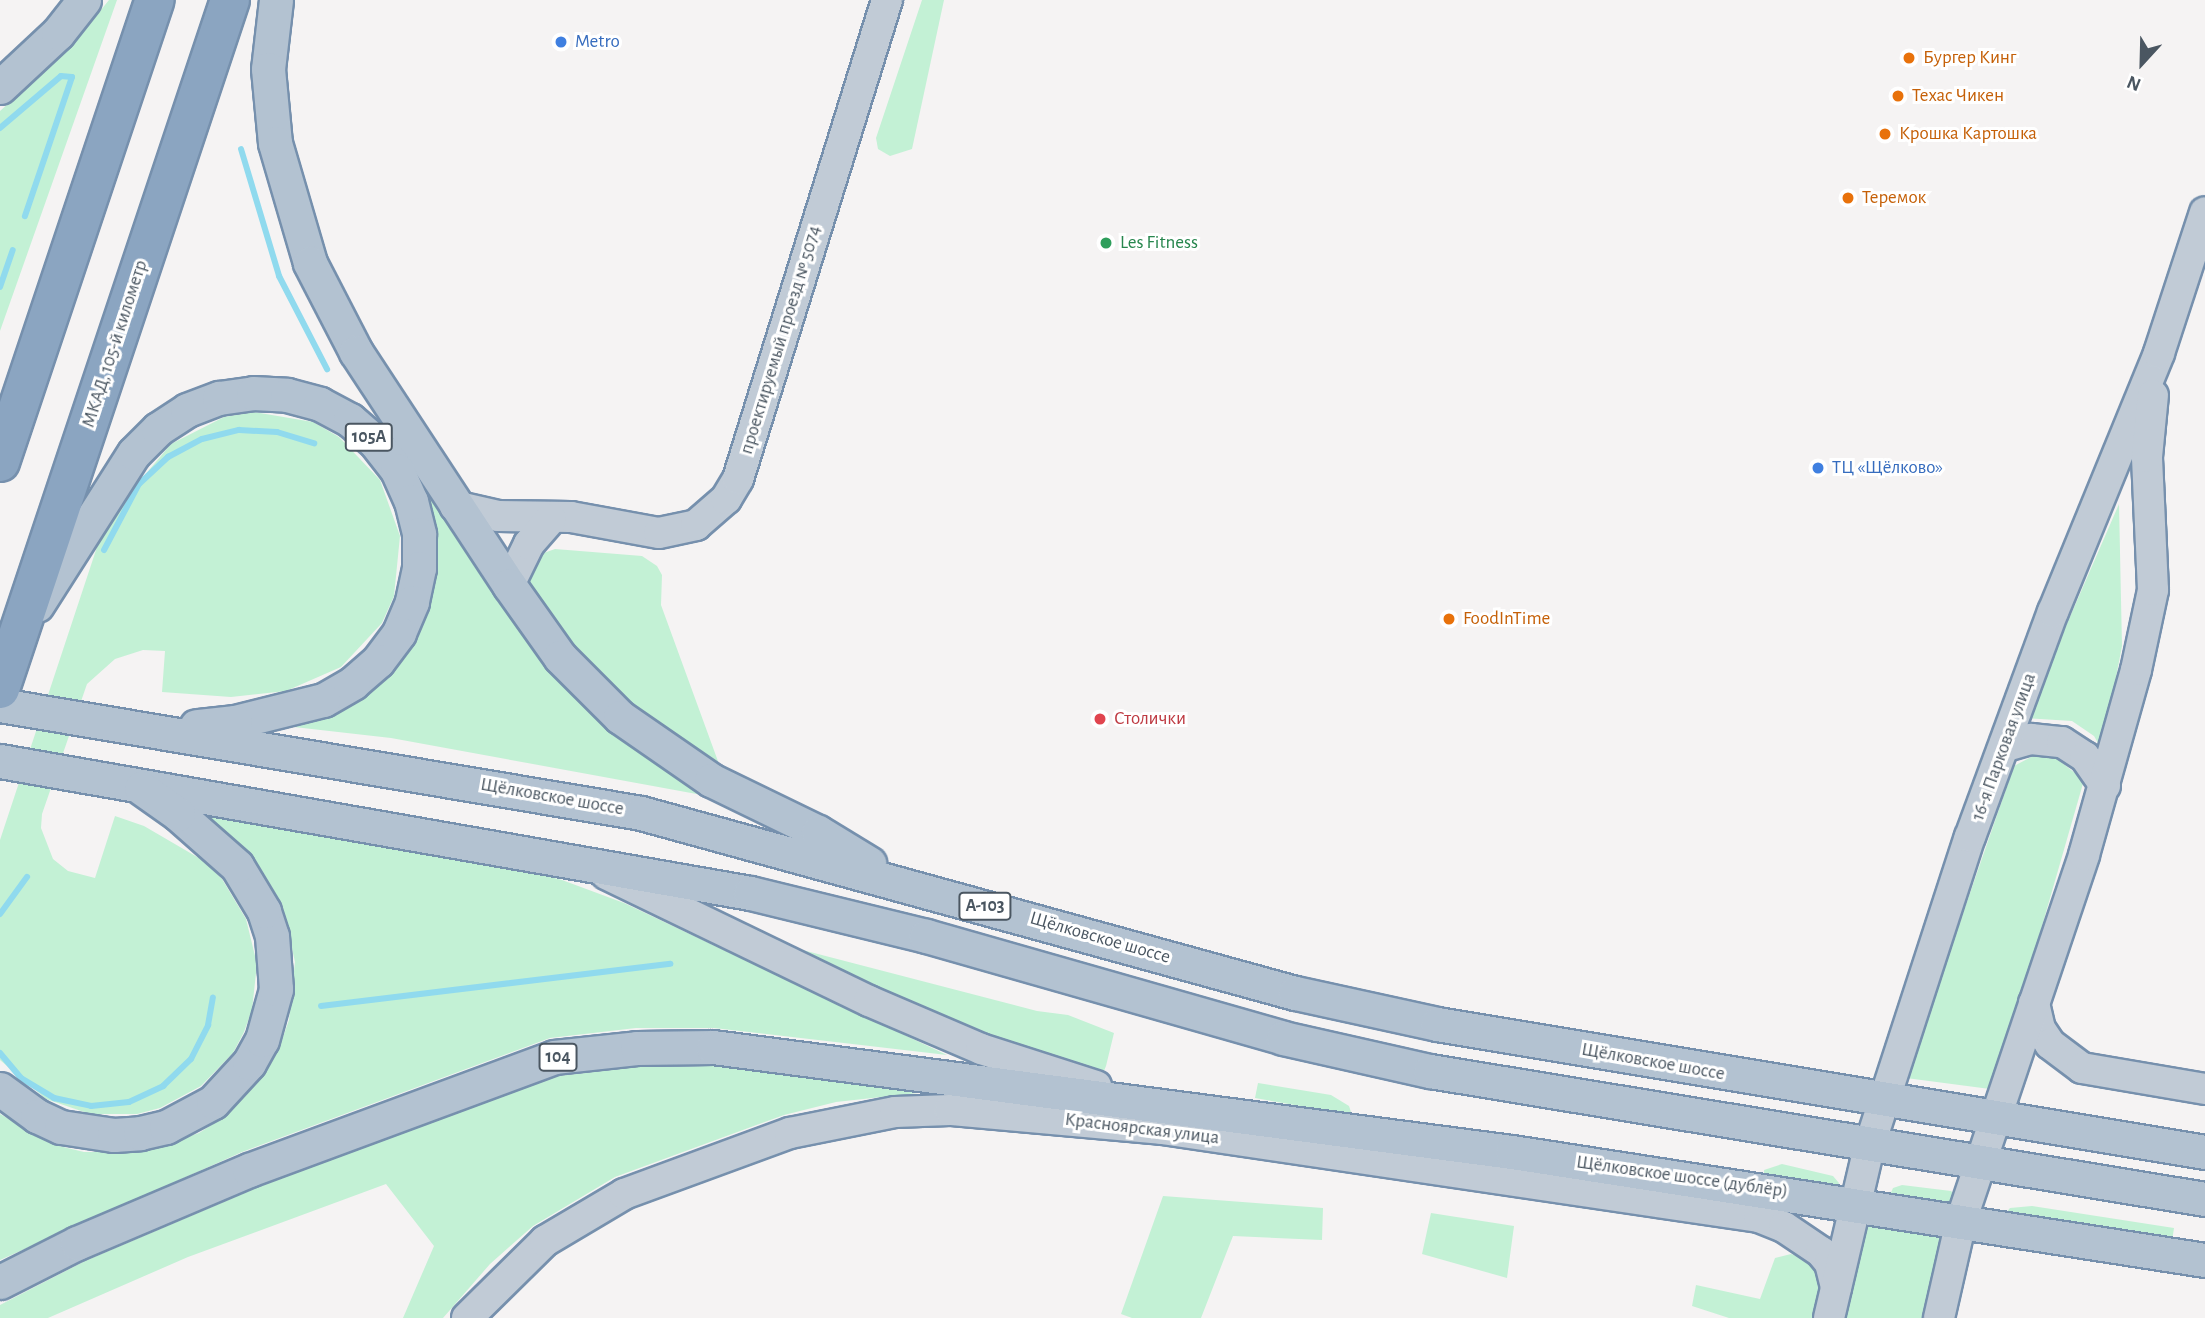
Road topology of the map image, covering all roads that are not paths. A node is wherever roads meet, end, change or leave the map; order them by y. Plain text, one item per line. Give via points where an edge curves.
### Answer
1 (84, 0) edge
2 (155, 0) edge
3 (230, 0) edge
4 (276, 0) edge
5 (887, 0) edge
6 (0, 87) edge
7 (2205, 212) edge
8 (2159, 354) junction
9 (0, 462) edge
10 (456, 506) junction
11 (551, 519) junction
12 (509, 585) junction
13 (17, 636) junction
14 (0, 689) edge
15 (0, 705) edge
16 (154, 729) junction
17 (2006, 746) junction
18 (0, 761) edge
19 (131, 782) junction
20 (2105, 786) junction
21 (571, 858) junction
22 (898, 881) junction
23 (2034, 1003) junction
24 (2205, 1088) edge
25 (0, 1089) edge
26 (1882, 1101) junction
27 (1157, 1104) junction
28 (1995, 1119) junction
29 (1869, 1147) junction
30 (2205, 1152) edge
31 (1978, 1164) junction
32 (2205, 1199) edge
33 (1855, 1203) junction
34 (1961, 1221) junction
35 (2205, 1260) edge
36 (0, 1282) edge
37 (1836, 1287) junction
38 (467, 1318) edge
39 (1829, 1318) edge
40 (1940, 1318) edge

1 - 6 main road via 58,33
2 - 9 highway
3 - 13 highway, МКАД, 105-й километр
4 - 10 main road via 268,69 275,143 310,263 356,352
5 - 11 main road, проектируемый проезд № 5074 via 738,479 726,499 696,525 667,533 572,517
7 - 8 main road, 16-я Парковая улица
8 - 17 main road, 16-я Парковая улица via 2053,612
8 - 20 main road, 16-я Парковая улица via 2147,457 2153,590
10 - 11 main road, проектируемый проезд № 5074 via 498,516
10 - 12 main road
11 - 12 main road via 529,544
12 - 22 main road via 560,657 630,725 711,779 818,832
13 - 14 highway, МКАД, 105-й километр
13 - 16 main road, 105A via 134,453 168,422 219,398 253,393 287,395 320,404 350,421 376,443 397,470 416,523 419,568 399,633 378,661 323,700 235,722
15 - 16 main road, Щёлковское шоссе
16 - 22 main road, Щёлковское шоссе via 641,813
17 - 20 main road via 2031,738 2062,742 2085,757
17 - 26 main road, 16-я Парковая улица via 1970,837
18 - 19 main road
19 - 21 main road
19 - 25 main road via 218,848 252,887 272,936 276,962 276,989 262,1040 249,1063 212,1102 190,1116 140,1133 114,1135 61,1127
20 - 23 main road, 16-я Парковая улица
21 - 27 main road via 869,1001 981,1049
21 - 29 main road via 750,892 926,936 1356,1056
22 - 26 main road, Щёлковское шоссе / А-103 via 1366,1010
23 - 24 main road via 2040,1029 2050,1044 2082,1068
23 - 28 main road, 16-я Парковая улица
26 - 28 main road, Щёлковское шоссе
26 - 29 main road, 16-я Парковая улица
27 - 33 main road, Щёлковское шоссе (дублёр)
27 - 36 main road, 104 via 713,1047 637,1048 554,1057 249,1170 77,1243
28 - 30 main road, Щёлковское шоссе
28 - 31 main road, 16-я Парковая улица
29 - 31 main road
29 - 33 main road, 16-я Парковая улица
31 - 32 main road
31 - 34 main road, 16-я Парковая улица
33 - 34 main road, Щёлковское шоссе (дублёр)
33 - 37 main road, 16-я Парковая улица
34 - 35 main road, Щёлковское шоссе (дублёр)
34 - 40 main road, 16-я Парковая улица
37 - 38 main road, Красноярская улица via 1830,1263 1821,1251 1759,1217 1162,1129 988,1112 895,1112 840,1121 667,1175 582,1216 545,1241
37 - 39 main road, 16-я Парковая улица

